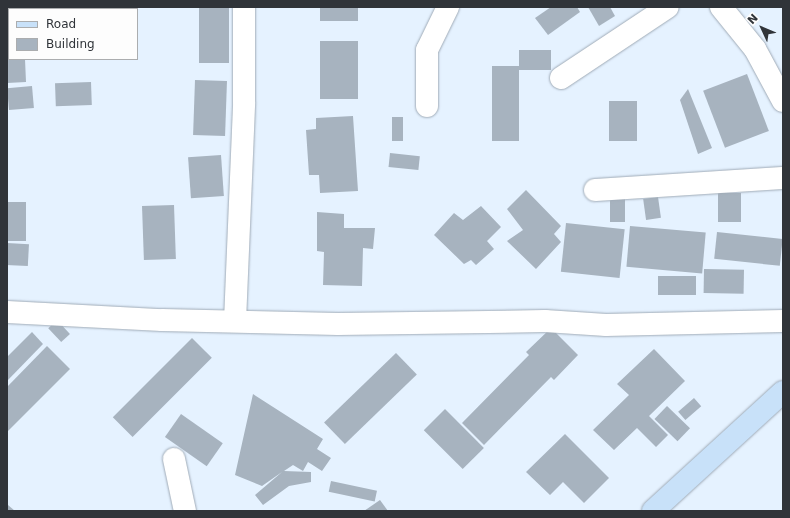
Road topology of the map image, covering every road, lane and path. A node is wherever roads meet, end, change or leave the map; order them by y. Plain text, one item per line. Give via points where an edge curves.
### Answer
1 (244, 7) edge
2 (448, 7) edge
3 (668, 7) edge
4 (721, 7) edge
5 (561, 78) dead end
6 (783, 101) edge
7 (427, 106) dead end
8 (783, 178) edge
9 (595, 190) dead end
10 (7, 312) edge
11 (235, 321) junction
12 (783, 321) edge
13 (783, 392) edge
14 (174, 459) dead end
15 (184, 511) edge
16 (653, 511) edge

1 - 11 street via 244,102
2 - 7 street via 426,50
3 - 5 street
4 - 6 street via 755,49
8 - 9 street
10 - 11 street
11 - 12 street via 338,324 545,321 606,325
13 - 16 street
14 - 15 street

